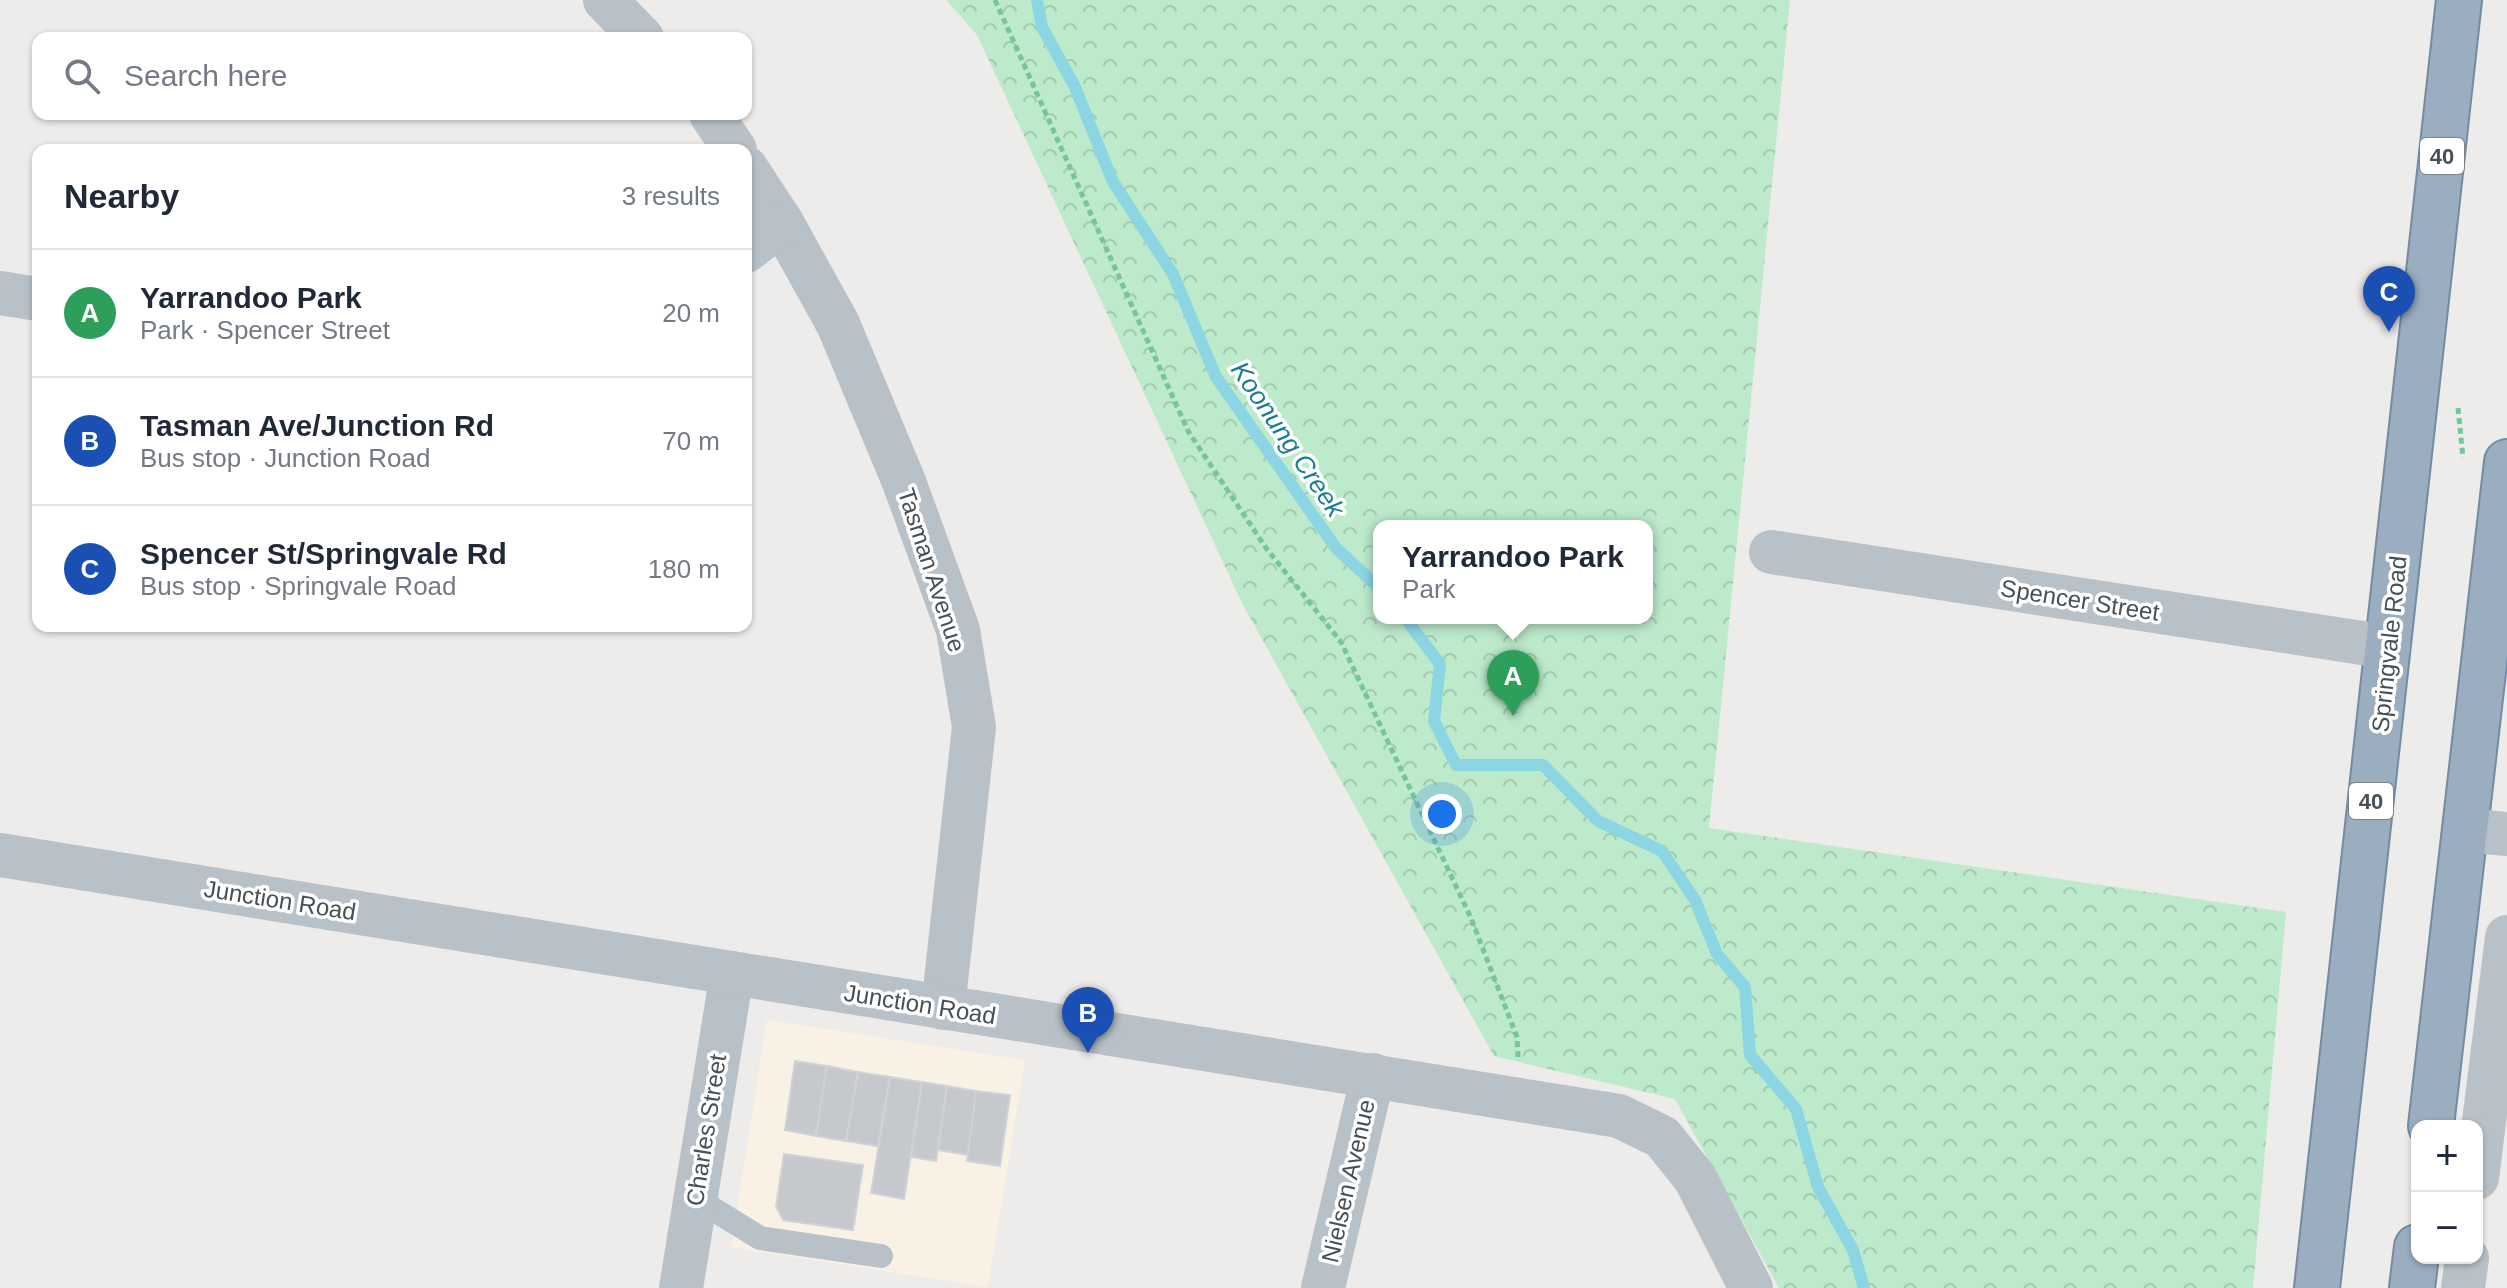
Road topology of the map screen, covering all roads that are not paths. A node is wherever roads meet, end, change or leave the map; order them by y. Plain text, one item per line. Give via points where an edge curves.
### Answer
1 (605, 0) edge
2 (2459, 0) edge
3 (636, 32) edge
4 (715, 120) edge
5 (731, 144) edge
6 (752, 177) edge
7 (782, 223) junction
8 (752, 246) edge
9 (0, 293) edge
10 (32, 298) edge
11 (2507, 462) edge
12 (1771, 552) dead end
13 (2388, 647) junction
14 (2486, 832) edge
15 (0, 855) edge
16 (2507, 937) edge
17 (732, 973) junction
18 (943, 1008) junction
19 (1373, 1075) junction
20 (2432, 1120) edge
21 (2483, 1130) edge
22 (695, 1198) junction
23 (881, 1256) dead end
24 (2415, 1264) edge
25 (2466, 1264) edge
26 (681, 1288) edge
27 (1323, 1288) edge
28 (1751, 1288) edge
29 (2317, 1288) edge
30 (2412, 1288) edge
31 (2463, 1288) edge

1 - 3 street
2 - 13 highway, Springvale Road / 40
4 - 5 street
6 - 7 street, Tasman Avenue
7 - 8 street
7 - 18 street, Tasman Avenue via 838,324 958,630 974,727
9 - 10 street
11 - 14 highway
12 - 13 street, Spencer Street
13 - 29 highway, Springvale Road / 40
14 - 20 highway
15 - 17 street, Junction Road
16 - 21 street
17 - 18 street, Junction Road
17 - 22 street, Charles Street
18 - 19 street, Junction Road
19 - 27 street, Nielsen Avenue
19 - 28 street, Junction Road via 1619,1116 1662,1137 1695,1178
22 - 23 lane via 760,1238
22 - 26 street, Charles Street
24 - 30 highway
25 - 31 street

